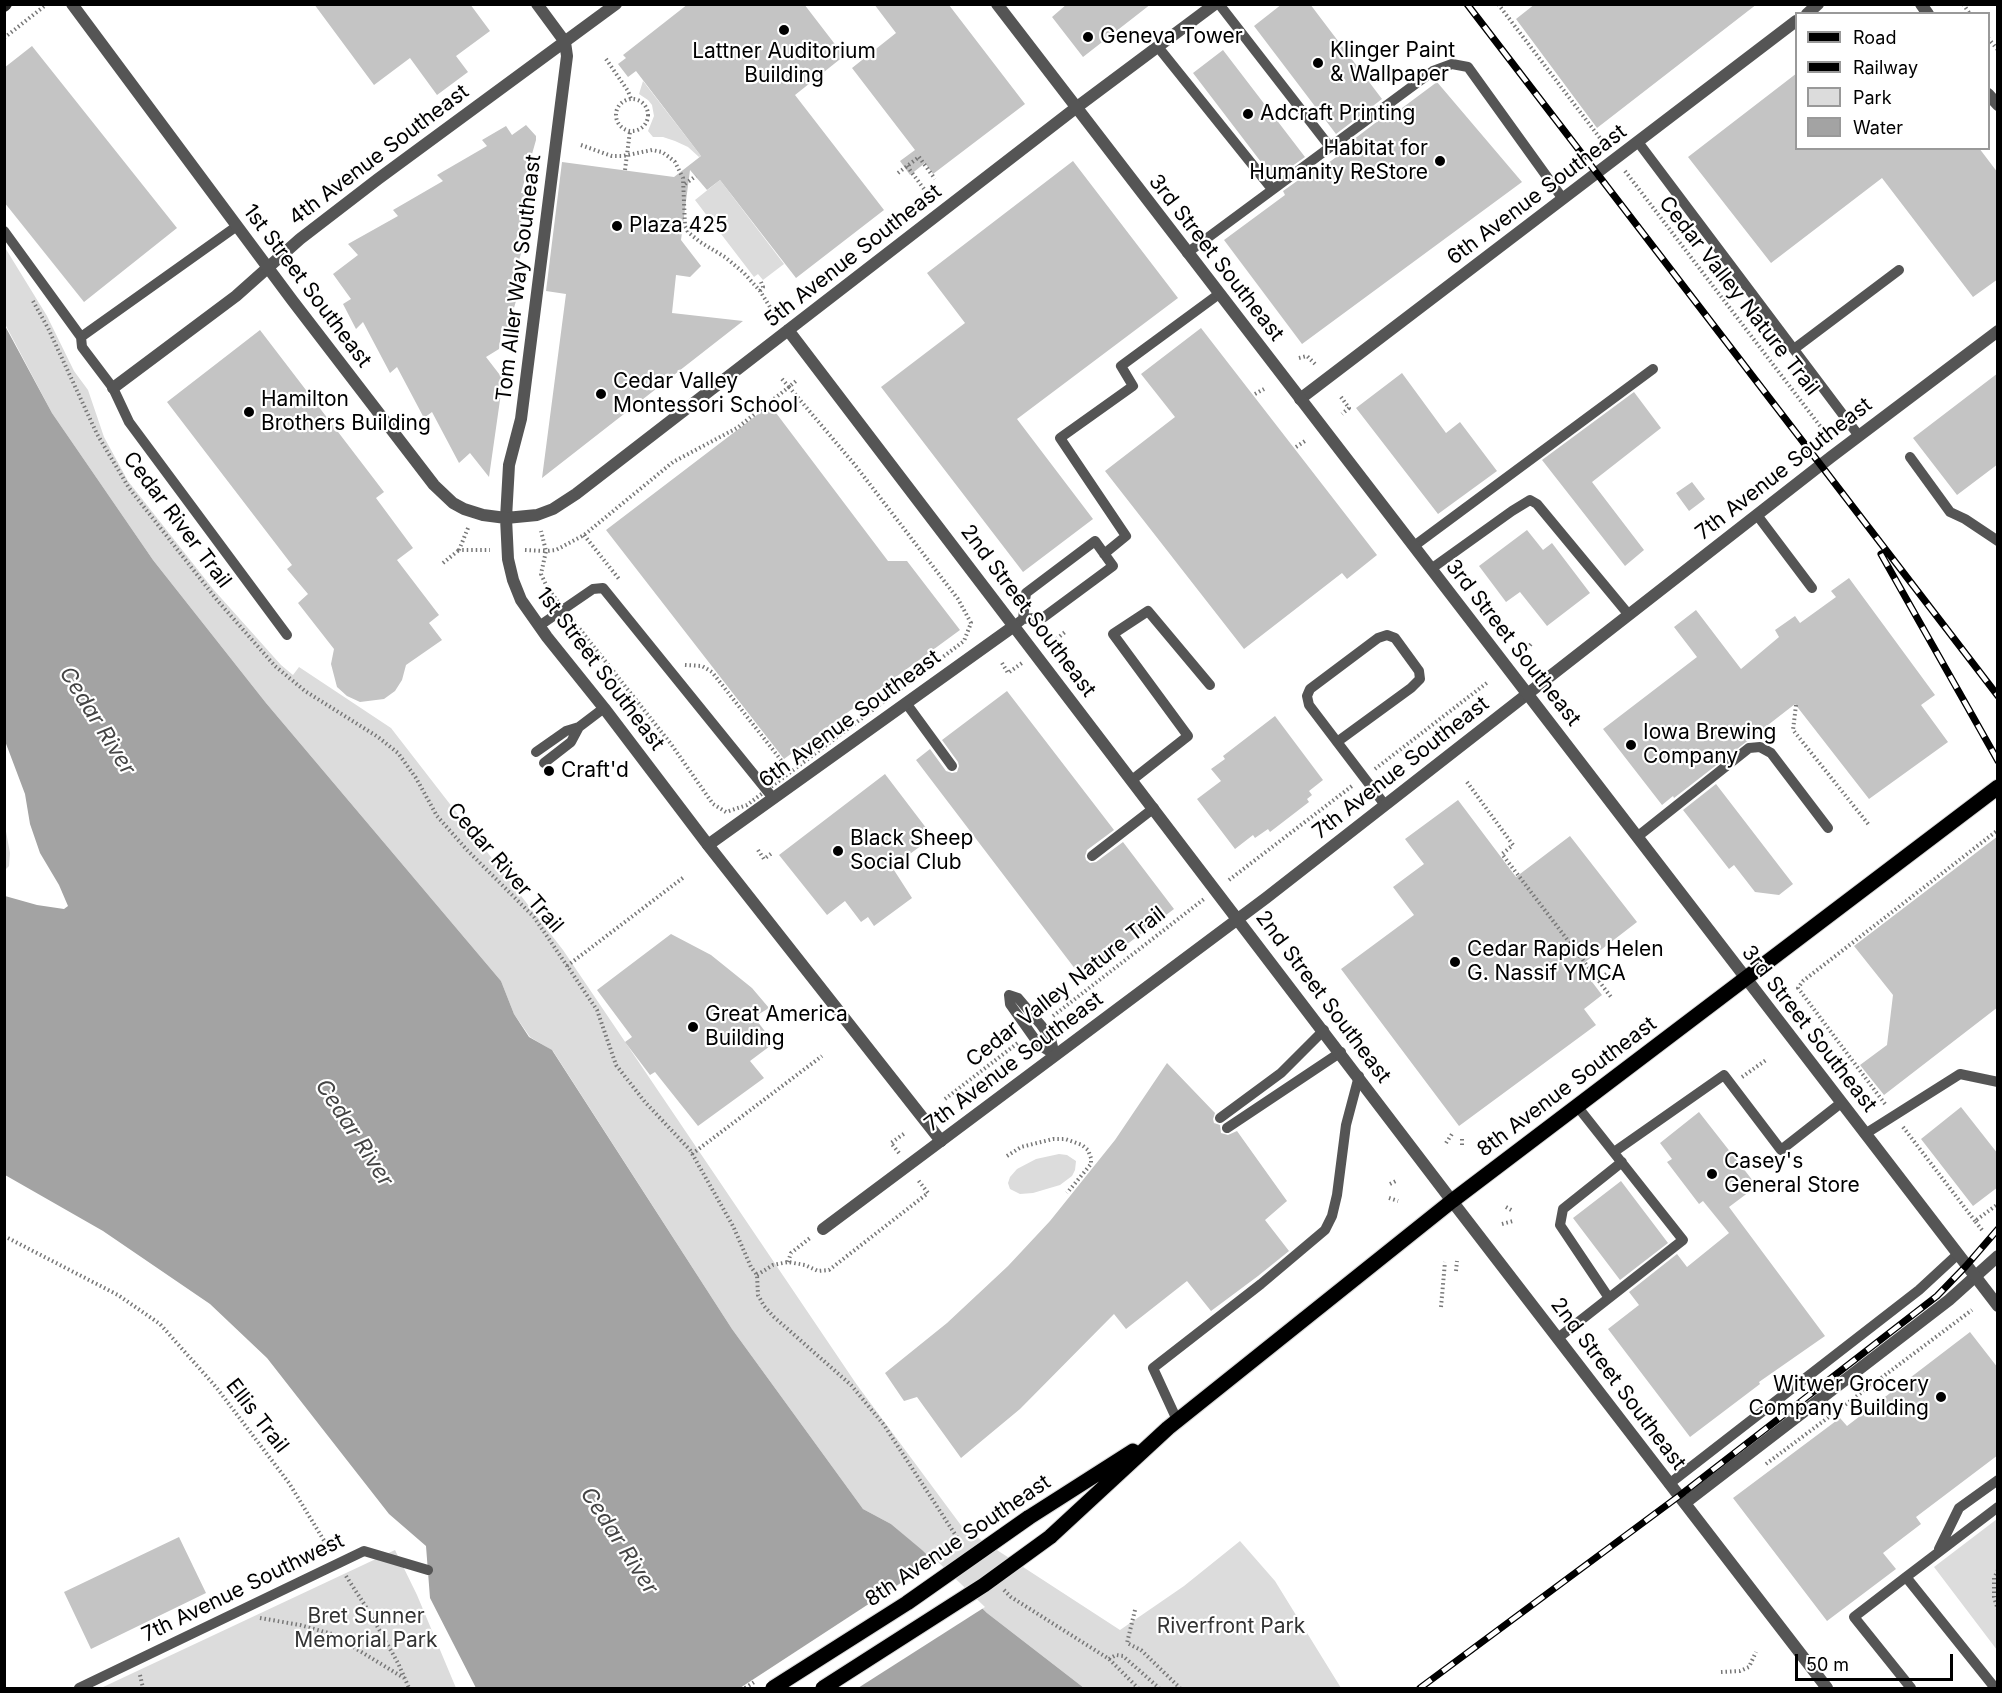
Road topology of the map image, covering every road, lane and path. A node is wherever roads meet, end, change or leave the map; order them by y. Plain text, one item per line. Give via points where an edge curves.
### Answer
1 (47, 4) edge
2 (72, 4) edge
3 (537, 4) edge
4 (616, 4) edge
5 (998, 4) edge
6 (1217, 4) edge
7 (1498, 4) edge
8 (1795, 23) edge
9 (4, 38) edge
10 (565, 42) junction
11 (1158, 47) junction
12 (606, 59) dead end
13 (631, 99) junction
14 (1077, 107) junction
15 (630, 131) junction
16 (1638, 142) junction
17 (581, 145) dead end
18 (1330, 147) junction
19 (1608, 148) dead end
20 (627, 155) junction
21 (907, 166) junction
22 (625, 170) dead end
23 (1625, 171) dead end
24 (898, 173) dead end
25 (696, 176) dead end
26 (935, 179) dead end
27 (684, 185) junction
28 (924, 189) dead end
29 (1272, 189) junction
30 (1563, 199) junction
31 (237, 226) junction
32 (4, 231) edge
33 (1187, 252) junction
34 (268, 268) junction
35 (1899, 270) dead end
36 (761, 282) dead end
37 (760, 291) junction
38 (1219, 294) junction
39 (30, 296) dead end
40 (770, 307) dead end
41 (788, 330) junction
42 (1998, 331) edge
43 (85, 334) junction
44 (1794, 349) junction
45 (1299, 358) dead end
46 (1315, 364) dead end
47 (1653, 369) dead end
48 (782, 379) dead end
49 (797, 380) dead end
50 (789, 387) junction
51 (113, 388) junction
52 (1264, 389) dead end
53 (1255, 394) dead end
54 (1341, 397) dead end
55 (1300, 399) junction
56 (1342, 414) dead end
57 (1859, 436) junction
58 (1830, 438) dead end
59 (1305, 441) dead end
60 (1296, 447) dead end
61 (1910, 457) dead end
62 (1757, 515) junction
63 (506, 518) junction
64 (468, 528) dead end
65 (541, 531) dead end
66 (584, 535) junction
67 (1998, 541) edge
68 (1414, 546) junction
69 (459, 550) junction
70 (490, 550) dead end
71 (525, 550) dead end
72 (546, 551) junction
73 (1104, 554) junction
74 (443, 563) dead end
75 (1431, 569) junction
76 (624, 586) dead end
77 (1812, 588) dead end
78 (563, 608) junction
79 (1629, 615) junction
80 (1018, 622) junction
81 (971, 623) junction
82 (539, 626) junction
83 (976, 631) dead end
84 (1065, 632) dead end
85 (287, 635) dead end
86 (1053, 642) dead end
87 (1531, 644) dead end
88 (1524, 652) dead end
89 (1002, 663) dead end
90 (1023, 663) dead end
91 (683, 665) dead end
92 (1210, 685) dead end
93 (1528, 694) junction
94 (906, 703) junction
95 (1796, 705) dead end
96 (604, 708) junction
97 (579, 727) junction
98 (1337, 742) junction
99 (536, 752) dead end
100 (544, 763) dead end
101 (952, 766) dead end
102 (790, 772) junction
103 (1132, 780) junction
104 (1467, 782) dead end
105 (1998, 787) edge
106 (770, 794) junction
107 (1385, 805) junction
108 (1154, 808) junction
109 (1869, 825) dead end
110 (1828, 828) dead end
111 (1998, 830) edge
112 (1637, 837) junction
113 (708, 845) junction
114 (758, 850) dead end
115 (772, 853) dead end
116 (1092, 856) dead end
117 (684, 877) dead end
118 (1205, 899) dead end
119 (1238, 918) junction
120 (567, 966) junction
121 (1609, 972) dead end
122 (1745, 979) junction
123 (1598, 980) junction
124 (1611, 997) dead end
125 (1041, 1025) junction
126 (1324, 1030) junction
127 (1030, 1033) junction
128 (1341, 1052) junction
129 (822, 1056) dead end
130 (1055, 1056) junction
131 (1766, 1060) dead end
132 (1359, 1076) junction
133 (1998, 1082) edge
134 (1733, 1084) junction
135 (945, 1099) dead end
136 (1841, 1103) junction
137 (1577, 1106) junction
138 (1894, 1115) junction
139 (1220, 1118) dead end
140 (1227, 1128) dead end
141 (905, 1133) dead end
142 (1452, 1134) dead end
143 (1865, 1134) junction
144 (1462, 1137) dead end
145 (941, 1141) junction
146 (1446, 1143) dead end
147 (1462, 1145) dead end
148 (1614, 1152) junction
149 (692, 1154) junction
150 (900, 1154) dead end
151 (1007, 1156) dead end
152 (1622, 1162) junction
153 (918, 1180) dead end
154 (1396, 1181) dead end
155 (1390, 1184) dead end
156 (1067, 1193) dead end
157 (1389, 1198) dead end
158 (1398, 1201) dead end
159 (1452, 1201) junction
160 (1998, 1204) edge
161 (1506, 1206) dead end
162 (1514, 1211) dead end
163 (1513, 1221) dead end
164 (1975, 1221) junction
165 (1502, 1224) dead end
166 (823, 1229) joint
167 (1982, 1230) dead end
168 (4, 1236) edge
169 (1958, 1254) junction
170 (1998, 1256) edge
171 (1457, 1261) dead end
172 (788, 1262) junction
173 (1445, 1262) dead end
174 (1456, 1271) dead end
175 (757, 1275) junction
176 (1974, 1276) junction
177 (1609, 1298) junction
178 (1998, 1306) edge
179 (1442, 1307) dead end
180 (1972, 1310) dead end
181 (1558, 1338) junction
182 (1173, 1424) junction
183 (1764, 1466) dead end
184 (1998, 1480) edge
185 (1670, 1484) junction
186 (1685, 1503) junction
187 (1998, 1507) edge
188 (968, 1552) dead end
189 (1938, 1552) junction
190 (338, 1563) junction
191 (428, 1570) dead end
192 (1998, 1570) edge
193 (1906, 1577) junction
194 (996, 1583) dead end
195 (1136, 1610) dead end
196 (1998, 1610) edge
197 (236, 1614) junction
198 (1756, 1652) dead end
199 (1109, 1659) junction
200 (1721, 1672) dead end
201 (404, 1678) junction
202 (79, 1689) edge
203 (409, 1689) edge
204 (772, 1689) edge
205 (823, 1689) edge
206 (1138, 1689) edge
207 (1159, 1689) edge
208 (1180, 1689) edge
209 (1827, 1689) edge
210 (1911, 1689) edge
211 (1995, 1689) edge

1 - 9 path
2 - 31 street, 1st Street Southeast
3 - 10 street
4 - 10 street, 4th Avenue Southeast
5 - 14 street, 3rd Street Southeast
6 - 11 street, 5th Avenue Southeast
6 - 18 lane
7 - 19 path
8 - 16 street, 6th Avenue Southeast
10 - 34 street, 4th Avenue Southeast via 378,179
10 - 63 street, Tom Aller Way Southeast via 567,56 521,419 509,465
11 - 14 street, 5th Avenue Southeast
11 - 29 lane
12 - 13 path
13 - 15 path via 619,105 616,116 620,126
13 - 15 path via 643,103 648,117 644,126
14 - 33 street, 3rd Street Southeast
14 - 41 street, 5th Avenue Southeast
15 - 20 path
16 - 30 street, 6th Avenue Southeast
16 - 44 lane
17 - 20 path via 612,156
18 - 29 lane
18 - 30 lane via 1433,71 1452,64 1468,67
20 - 22 path
20 - 27 path via 662,152 675,162
21 - 24 path
21 - 26 path via 919,157
21 - 28 path
23 - 58 path, Cedar Valley Nature Trail
25 - 27 path
27 - 37 path via 688,232 736,265
29 - 33 lane
30 - 55 street, 6th Avenue Southeast
31 - 34 street, 1st Street Southeast
31 - 43 lane
32 - 43 lane
33 - 38 street, 3rd Street Southeast
34 - 51 street, 4th Avenue Southeast
34 - 63 street, 1st Street Southeast via 434,485 464,509
35 - 44 lane
36 - 37 path
37 - 40 path
38 - 55 street, 3rd Street Southeast
38 - 73 lane via 1121,366 1133,386 1060,438 1126,536
39 - 120 path, Cedar River Trail via 97,434 129,488 217,600 275,666 305,691 398,753 437,816 534,917
41 - 63 street, 5th Avenue Southeast via 562,504 537,515
41 - 80 street, 2nd Street Southeast
42 - 57 street, 7th Avenue Southeast
43 - 51 lane via 82,346
44 - 57 lane
45 - 46 path via 1307,356
47 - 68 lane
48 - 50 path
49 - 50 path
50 - 66 path via 737,428 673,462
50 - 81 path via 855,465 958,599
51 - 85 lane via 129,422
52 - 53 path
54 - 56 path via 1349,408
55 - 68 street, 3rd Street Southeast
57 - 62 street, 7th Avenue Southeast
59 - 60 path
61 - 67 lane via 1950,512
62 - 77 lane
62 - 79 street, 7th Avenue Southeast
63 - 82 street, 1st Street Southeast via 513,580
64 - 69 path
65 - 72 path
66 - 72 path
66 - 76 path
68 - 75 street, 3rd Street Southeast
69 - 70 path
69 - 74 path
71 - 72 path
72 - 78 path via 541,574
73 - 80 lane via 1113,566 1044,617
73 - 80 lane via 1095,541 1026,593
75 - 79 lane via 1530,500
75 - 93 street, 3rd Street Southeast
78 - 82 lane
78 - 106 path via 671,744 713,804 726,812
78 - 106 lane via 593,589 603,588
79 - 93 street, 7th Avenue Southeast
80 - 94 street, 6th Avenue Southeast
80 - 103 street, 2nd Street Southeast
81 - 83 path
81 - 102 path via 964,641
82 - 96 street, 1st Street Southeast
84 - 86 path
87 - 88 path
89 - 90 path via 1008,673
91 - 102 path via 702,666 712,672
92 - 103 lane via 1148,611 1113,634 1188,736
93 - 107 street, 7th Avenue Southeast
93 - 112 street, 3rd Street Southeast
94 - 101 lane
94 - 106 street, 6th Avenue Southeast
95 - 109 path via 1793,730
96 - 97 lane
96 - 113 street, 1st Street Southeast
97 - 99 lane via 566,731
97 - 100 lane via 571,742
98 - 98 lane via 1309,705 1310,689 1378,638 1395,638 1419,671 1420,679
98 - 107 lane
102 - 106 path
103 - 108 street, 2nd Street Southeast
104 - 123 path via 1514,845 1502,854
105 - 122 main road, 8th Avenue Southeast
106 - 113 street, 6th Avenue Southeast
107 - 119 street, 7th Avenue Southeast
108 - 116 lane
108 - 119 street, 2nd Street Southeast
110 - 112 lane via 1771,753 1760,747 1749,748
111 - 138 path via 1798,988
112 - 122 street, 3rd Street Southeast
113 - 145 street, 1st Street Southeast
114 - 115 path via 764,859
117 - 120 path
118 - 125 path, Cedar Valley Nature Trail
119 - 126 street, 2nd Street Southeast
119 - 130 street, 7th Avenue Southeast
120 - 149 path, Cedar River Trail via 597,1010 616,1065
121 - 123 path
122 - 136 street, 3rd Street Southeast
122 - 137 main road, 8th Avenue Southeast
123 - 124 path
125 - 127 lane via 1018,998 1009,995 1010,1004
125 - 130 lane via 1051,1039
126 - 128 street, 2nd Street Southeast
126 - 139 lane via 1281,1073
127 - 130 lane
127 - 135 path, Cedar Valley Nature Trail
128 - 132 street, 2nd Street Southeast
128 - 140 lane
129 - 149 path
130 - 145 street, 7th Avenue Southeast
131 - 134 path
132 - 159 street, 2nd Street Southeast
132 - 182 lane via 1346,1125 1337,1195 1325,1230 1154,1368
133 - 138 lane via 1960,1074
134 - 136 lane via 1781,1150
134 - 148 lane via 1724,1075
136 - 143 street, 3rd Street Southeast
137 - 148 lane
137 - 159 main road, 8th Avenue Southeast
138 - 143 lane
138 - 164 path
141 - 150 path via 891,1143
142 - 146 path
143 - 169 street, 3rd Street Southeast
144 - 147 path
145 - 166 street, 7th Avenue Southeast
148 - 152 lane
149 - 175 path, Cedar River Trail
151 - 156 path via 1021,1147 1053,1139 1082,1145 1088,1150 1091,1164
152 - 177 lane via 1563,1209 1560,1225
152 - 177 lane via 1683,1240
153 - 172 path via 928,1192 829,1270 818,1271
154 - 155 path
157 - 158 path
159 - 181 street, 2nd Street Southeast
159 - 182 main road, 8th Avenue Southeast
160 - 164 path
161 - 162 path
163 - 165 path
164 - 167 path
166 - 172 path via 794,1249
168 - 190 path, Ellis Trail via 118,1295 160,1324 216,1387 289,1483
169 - 176 street, 3rd Street Southeast
169 - 185 lane via 1919,1290
170 - 176 street
171 - 174 path
172 - 175 path via 773,1265
173 - 179 path
175 - 188 path, Cedar River Trail via 758,1295 764,1306 858,1394 884,1425
176 - 178 street, 3rd Street Southeast
176 - 186 street via 1949,1300
177 - 181 lane
180 - 183 path
181 - 185 street, 2nd Street Southeast
182 - 204 main road, 8th Avenue Southeast, bridge
182 - 205 main road, 8th Avenue Southeast, bridge via 1050,1536 984,1585
184 - 189 lane via 1959,1508
185 - 186 street, 2nd Street Southeast
186 - 209 street, 2nd Street Southeast
187 - 189 lane
189 - 193 lane
190 - 191 lane, 7th Avenue Southwest via 364,1551
190 - 197 lane, 7th Avenue Southwest
190 - 201 path, Ellis Trail
192 - 196 path via 1994,1578
193 - 210 lane via 1854,1617
193 - 211 lane
194 - 199 path via 1011,1597
195 - 208 path via 1127,1643 1141,1650
197 - 201 path via 332,1634
197 - 202 lane, 7th Avenue Southwest
198 - 200 path via 1749,1667
199 - 206 path
199 - 207 path via 1123,1656
201 - 203 path, Ellis Trail

